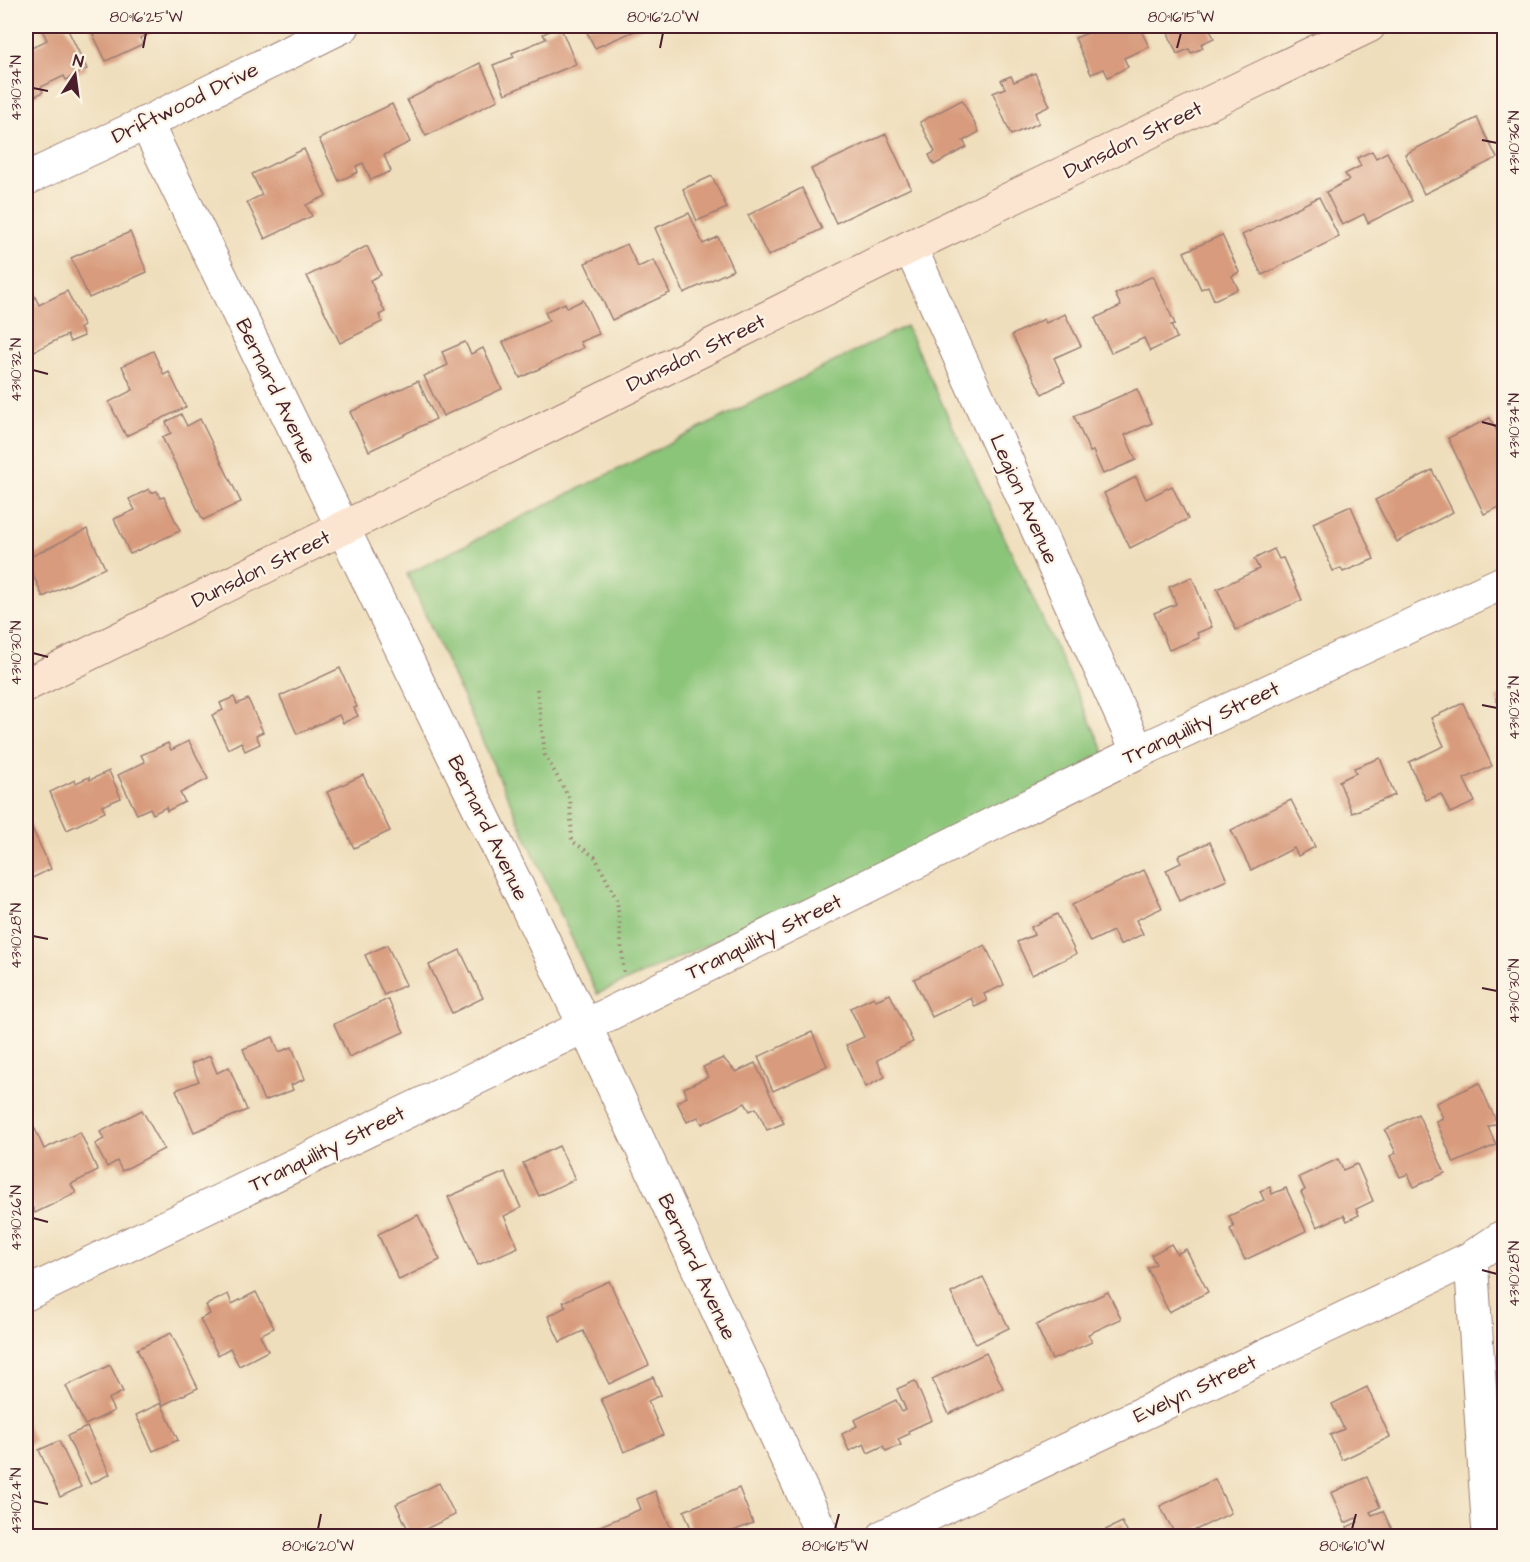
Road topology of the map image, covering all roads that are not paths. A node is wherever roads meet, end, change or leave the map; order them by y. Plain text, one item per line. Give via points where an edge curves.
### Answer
1 (343, 26) edge
2 (1370, 26) edge
3 (146, 123) junction
4 (26, 179) edge
5 (910, 247) junction
6 (342, 529) junction
7 (1504, 582) edge
8 (26, 685) edge
9 (1138, 752) junction
10 (585, 1026) junction
11 (1504, 1236) edge
12 (1471, 1258) junction
13 (26, 1294) edge
14 (823, 1536) edge
15 (884, 1536) edge
16 (1489, 1536) edge

1 - 3 street, Driftwood Drive
2 - 5 main road, Dunsdon Street
3 - 4 street, Driftwood Drive
3 - 6 street, Bernard Avenue
5 - 6 main road, Dunsdon Street
5 - 9 street, Legion Avenue
6 - 8 main road, Dunsdon Street
6 - 10 street, Bernard Avenue
7 - 9 street, Tranquility Street
9 - 10 street, Tranquility Street
10 - 13 street, Tranquility Street
10 - 14 street, Bernard Avenue
11 - 12 street, Evelyn Street
12 - 15 street, Evelyn Street
12 - 16 street

